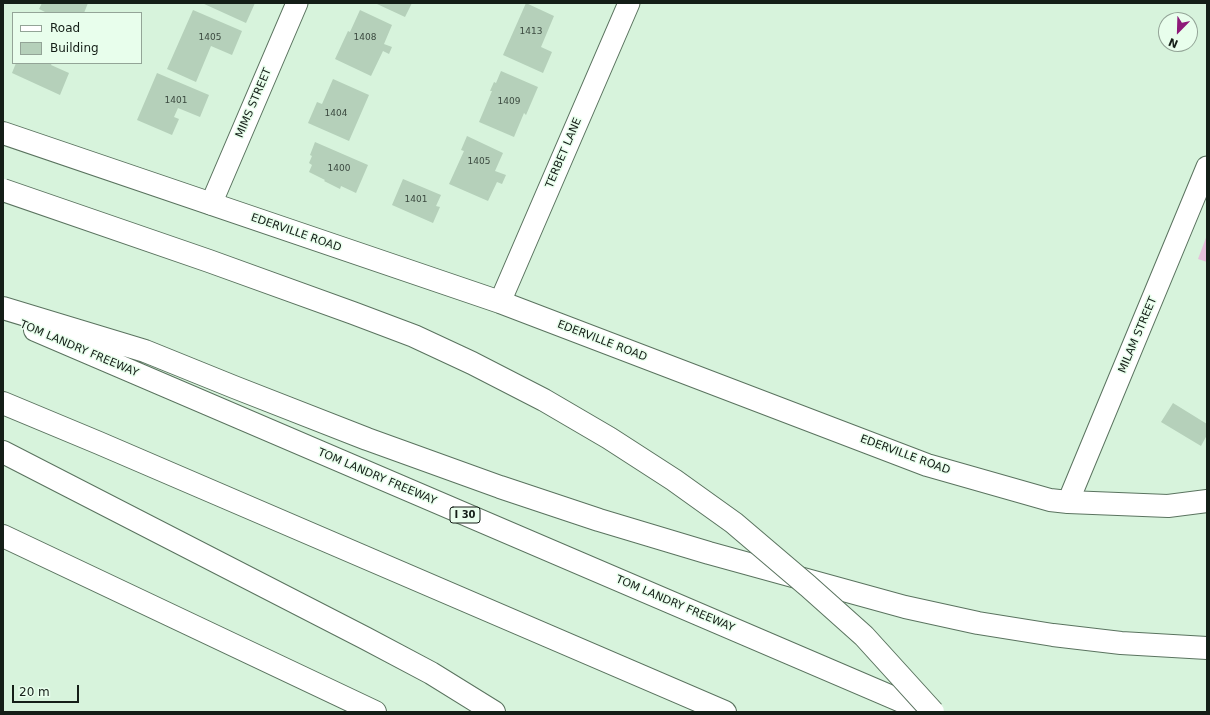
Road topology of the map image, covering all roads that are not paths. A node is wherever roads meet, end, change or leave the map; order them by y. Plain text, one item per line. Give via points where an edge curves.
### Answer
1 (297, 3) edge
2 (629, 3) edge
3 (3, 133) edge
4 (1207, 167) edge
5 (3, 190) edge
6 (211, 204) junction
7 (500, 302) junction
8 (3, 308) edge
9 (3, 317) edge
10 (3, 403) edge
11 (3, 452) edge
12 (1207, 501) edge
13 (1068, 502) junction
14 (3, 536) edge
15 (1207, 648) edge
16 (376, 712) edge
17 (494, 712) edge
18 (725, 712) edge
19 (927, 712) edge
20 (933, 712) edge

1 - 6 street, MIMS STREET
2 - 7 street, TERBET LANE
3 - 6 main road, EDERVILLE ROAD
4 - 13 street, MILAM STREET
5 - 20 main road, bridge via 414,336 544,400 616,442 734,523 864,636
6 - 7 main road, EDERVILLE ROAD
7 - 13 main road, EDERVILLE ROAD via 927,465 1050,500
8 - 15 main road via 145,351 367,439 599,520 709,554 905,607 978,623 1053,636
9 - 19 main road, TOM LANDRY FREEWAY / I 30
10 - 18 main road
11 - 17 main road via 365,638 431,673
12 - 13 main road, EDERVILLE ROAD via 1168,506
14 - 16 main road

